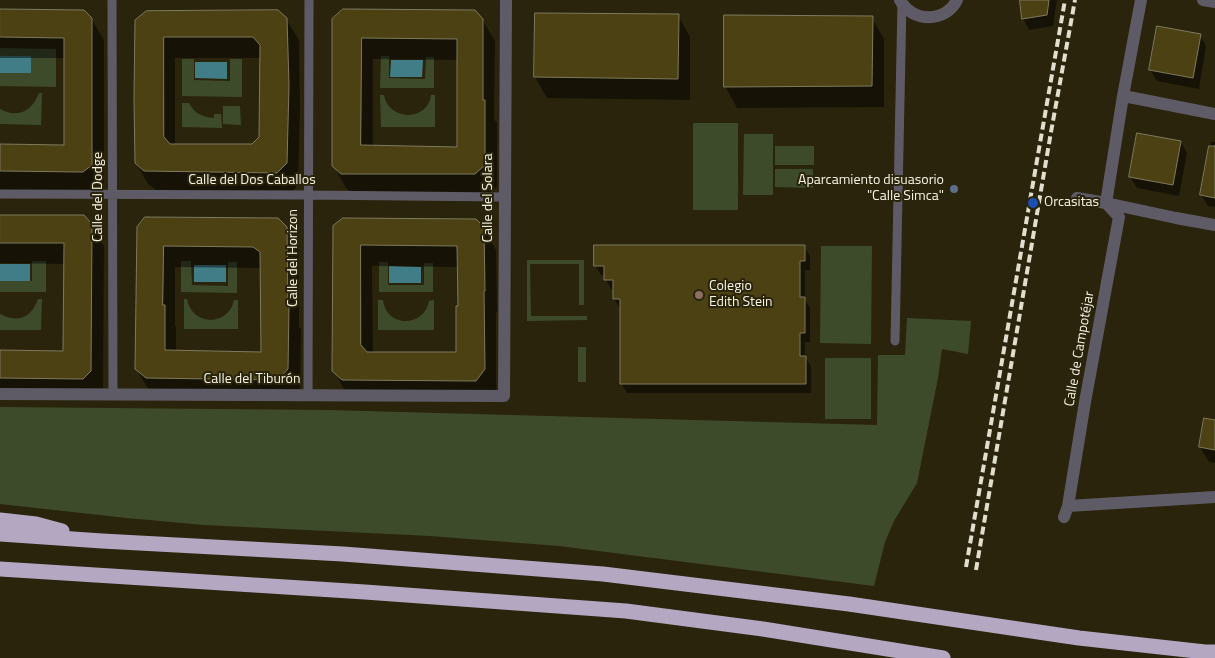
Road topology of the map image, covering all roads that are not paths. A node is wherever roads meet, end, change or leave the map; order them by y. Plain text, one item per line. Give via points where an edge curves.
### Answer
1 (112, 0) edge
2 (309, 0) edge
3 (506, 0) edge
4 (958, 0) edge
5 (1141, 0) edge
6 (1203, 0) edge
7 (901, 2) edge
8 (1215, 2) edge
9 (1123, 96) junction
10 (1215, 114) edge
11 (0, 194) edge
12 (112, 194) junction
13 (308, 195) junction
14 (504, 198) junction
15 (1077, 198) dead end
16 (1106, 203) junction
17 (1215, 225) edge
18 (896, 342) dead end
19 (0, 394) edge
20 (113, 395) junction
21 (308, 396) junction
22 (504, 396) joint
23 (1215, 497) edge
24 (0, 520) edge
25 (0, 534) edge
26 (102, 541) junction
27 (0, 570) edge
28 (1215, 652) edge
29 (943, 658) edge

1 - 12 street, Calle del Dodge
2 - 13 street, Calle del Horizon
3 - 14 street, Calle del Solara
4 - 7 street via 947,12 934,18 916,15
5 - 9 street
6 - 8 street
7 - 18 street
9 - 10 street
9 - 16 street
11 - 12 street, Calle del Dos Caballos
12 - 13 street, Calle del Dos Caballos
12 - 20 street, Calle del Dodge
13 - 14 street, Calle del Dos Caballos
13 - 21 street, Calle del Horizon
14 - 22 street, Calle del Solara
15 - 16 street
16 - 17 street
16 - 23 street, Calle de Campotéjar via 1119,217 1066,511
19 - 20 street, Calle del Tiburón
20 - 21 street, Calle del Tiburón
21 - 22 street, Calle del Tiburón
24 - 26 highway via 36,524
25 - 26 highway
26 - 28 highway via 343,554 603,574 850,604 1079,638
27 - 29 highway via 626,611 763,628

